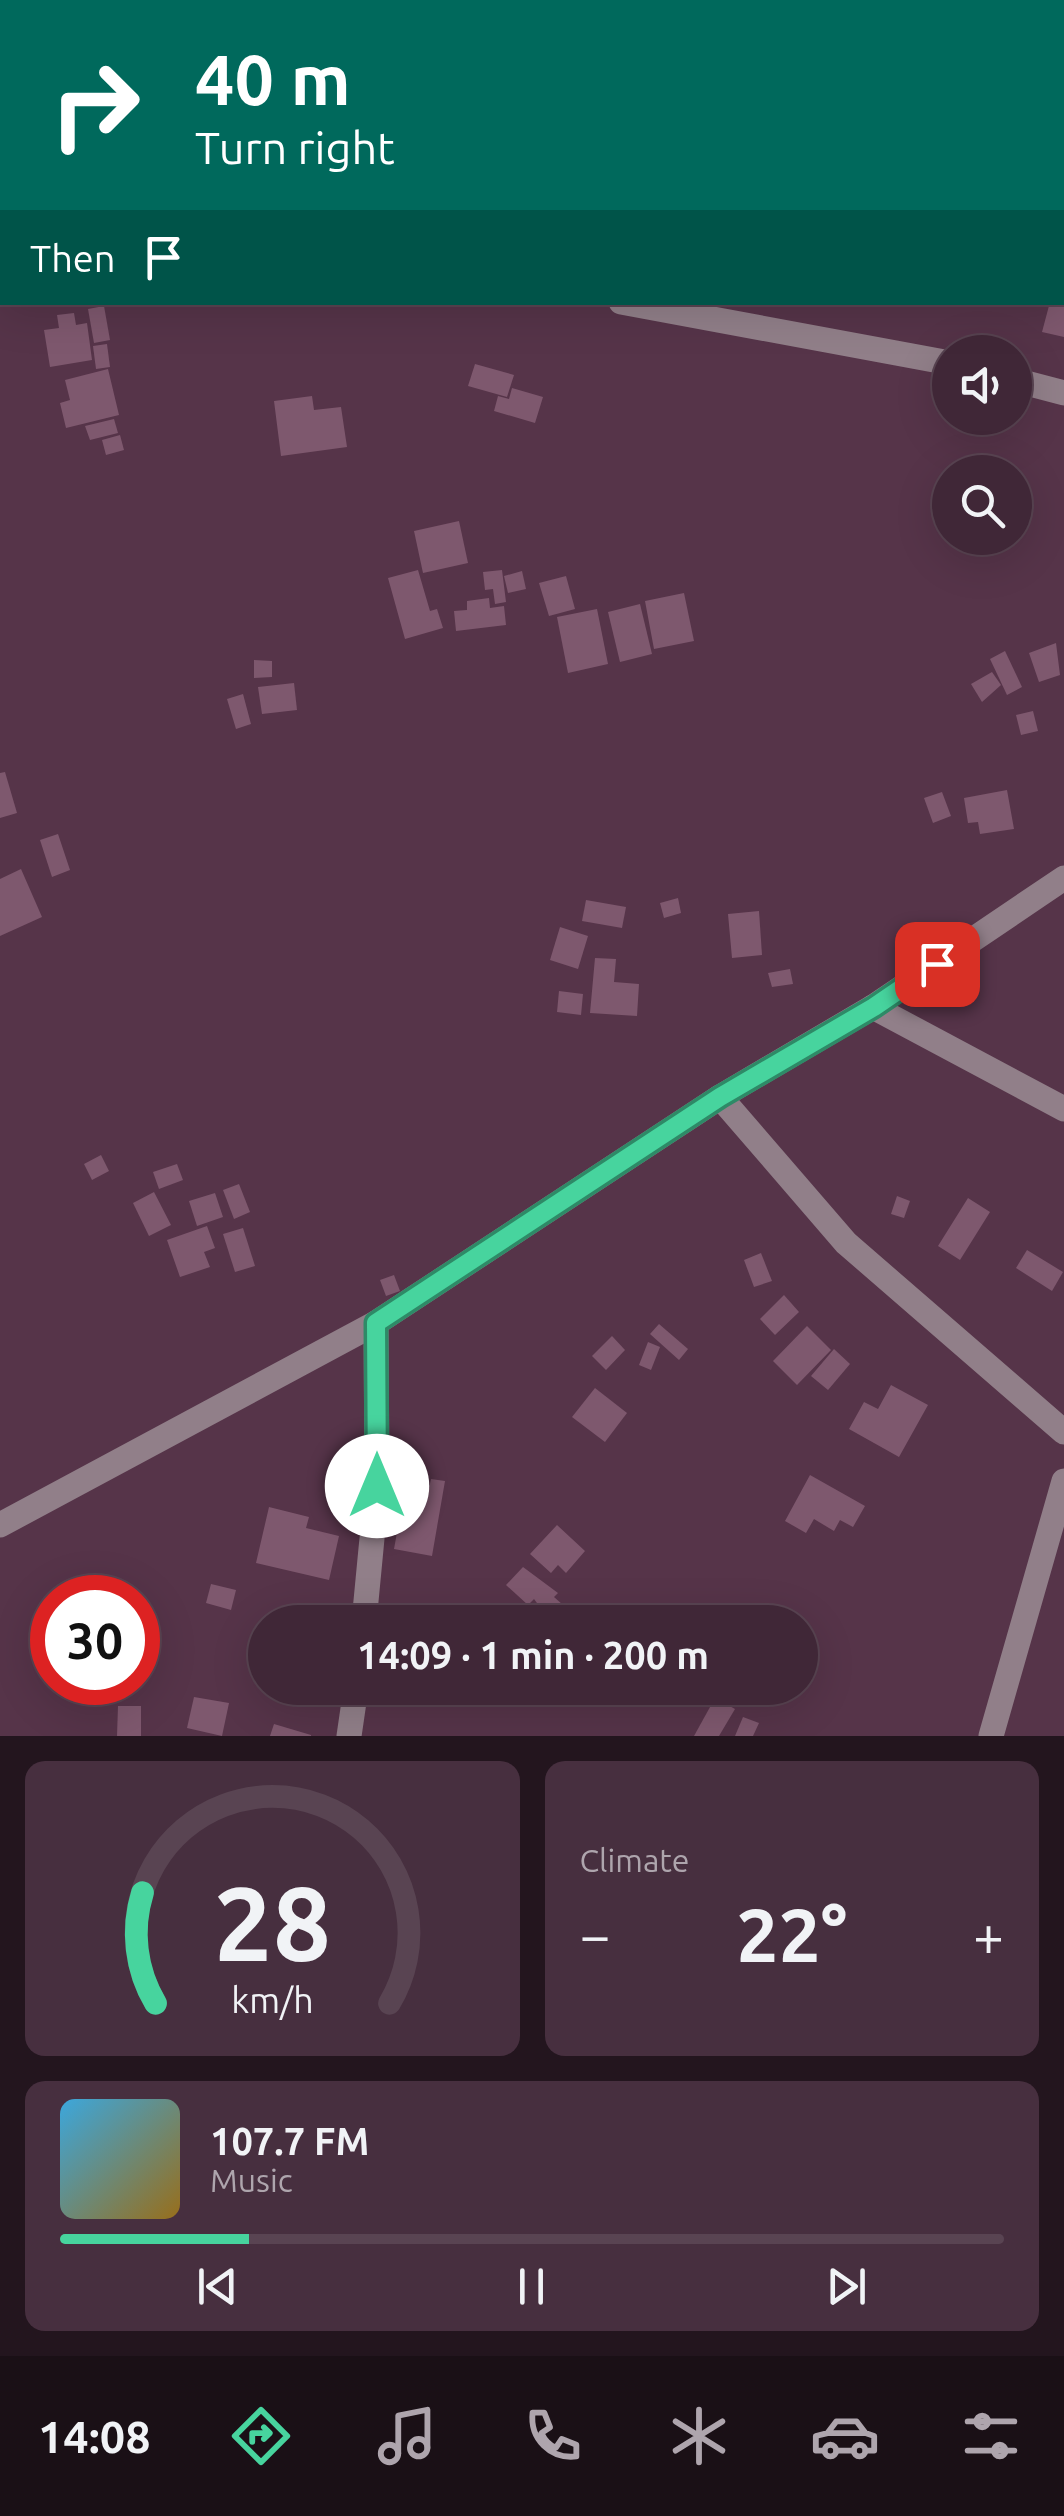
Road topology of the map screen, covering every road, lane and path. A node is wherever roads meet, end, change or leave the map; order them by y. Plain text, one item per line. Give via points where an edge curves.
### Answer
1 (637, 305) edge
2 (932, 360) edge
3 (1032, 385) edge
4 (1064, 393) edge
5 (1064, 878) edge
6 (874, 1007) junction
7 (720, 1097) junction
8 (1064, 1109) edge
9 (376, 1323) junction
10 (1064, 1432) edge
11 (1064, 1481) edge
12 (0, 1525) edge
13 (366, 1605) edge
14 (354, 1705) edge
15 (349, 1736) edge
16 (991, 1736) edge

1 - 2 street
3 - 4 street
5 - 6 street
6 - 7 street
6 - 8 street
7 - 9 street
7 - 10 street via 846,1243
9 - 12 street
9 - 13 street via 377,1486
11 - 16 street
14 - 15 street

